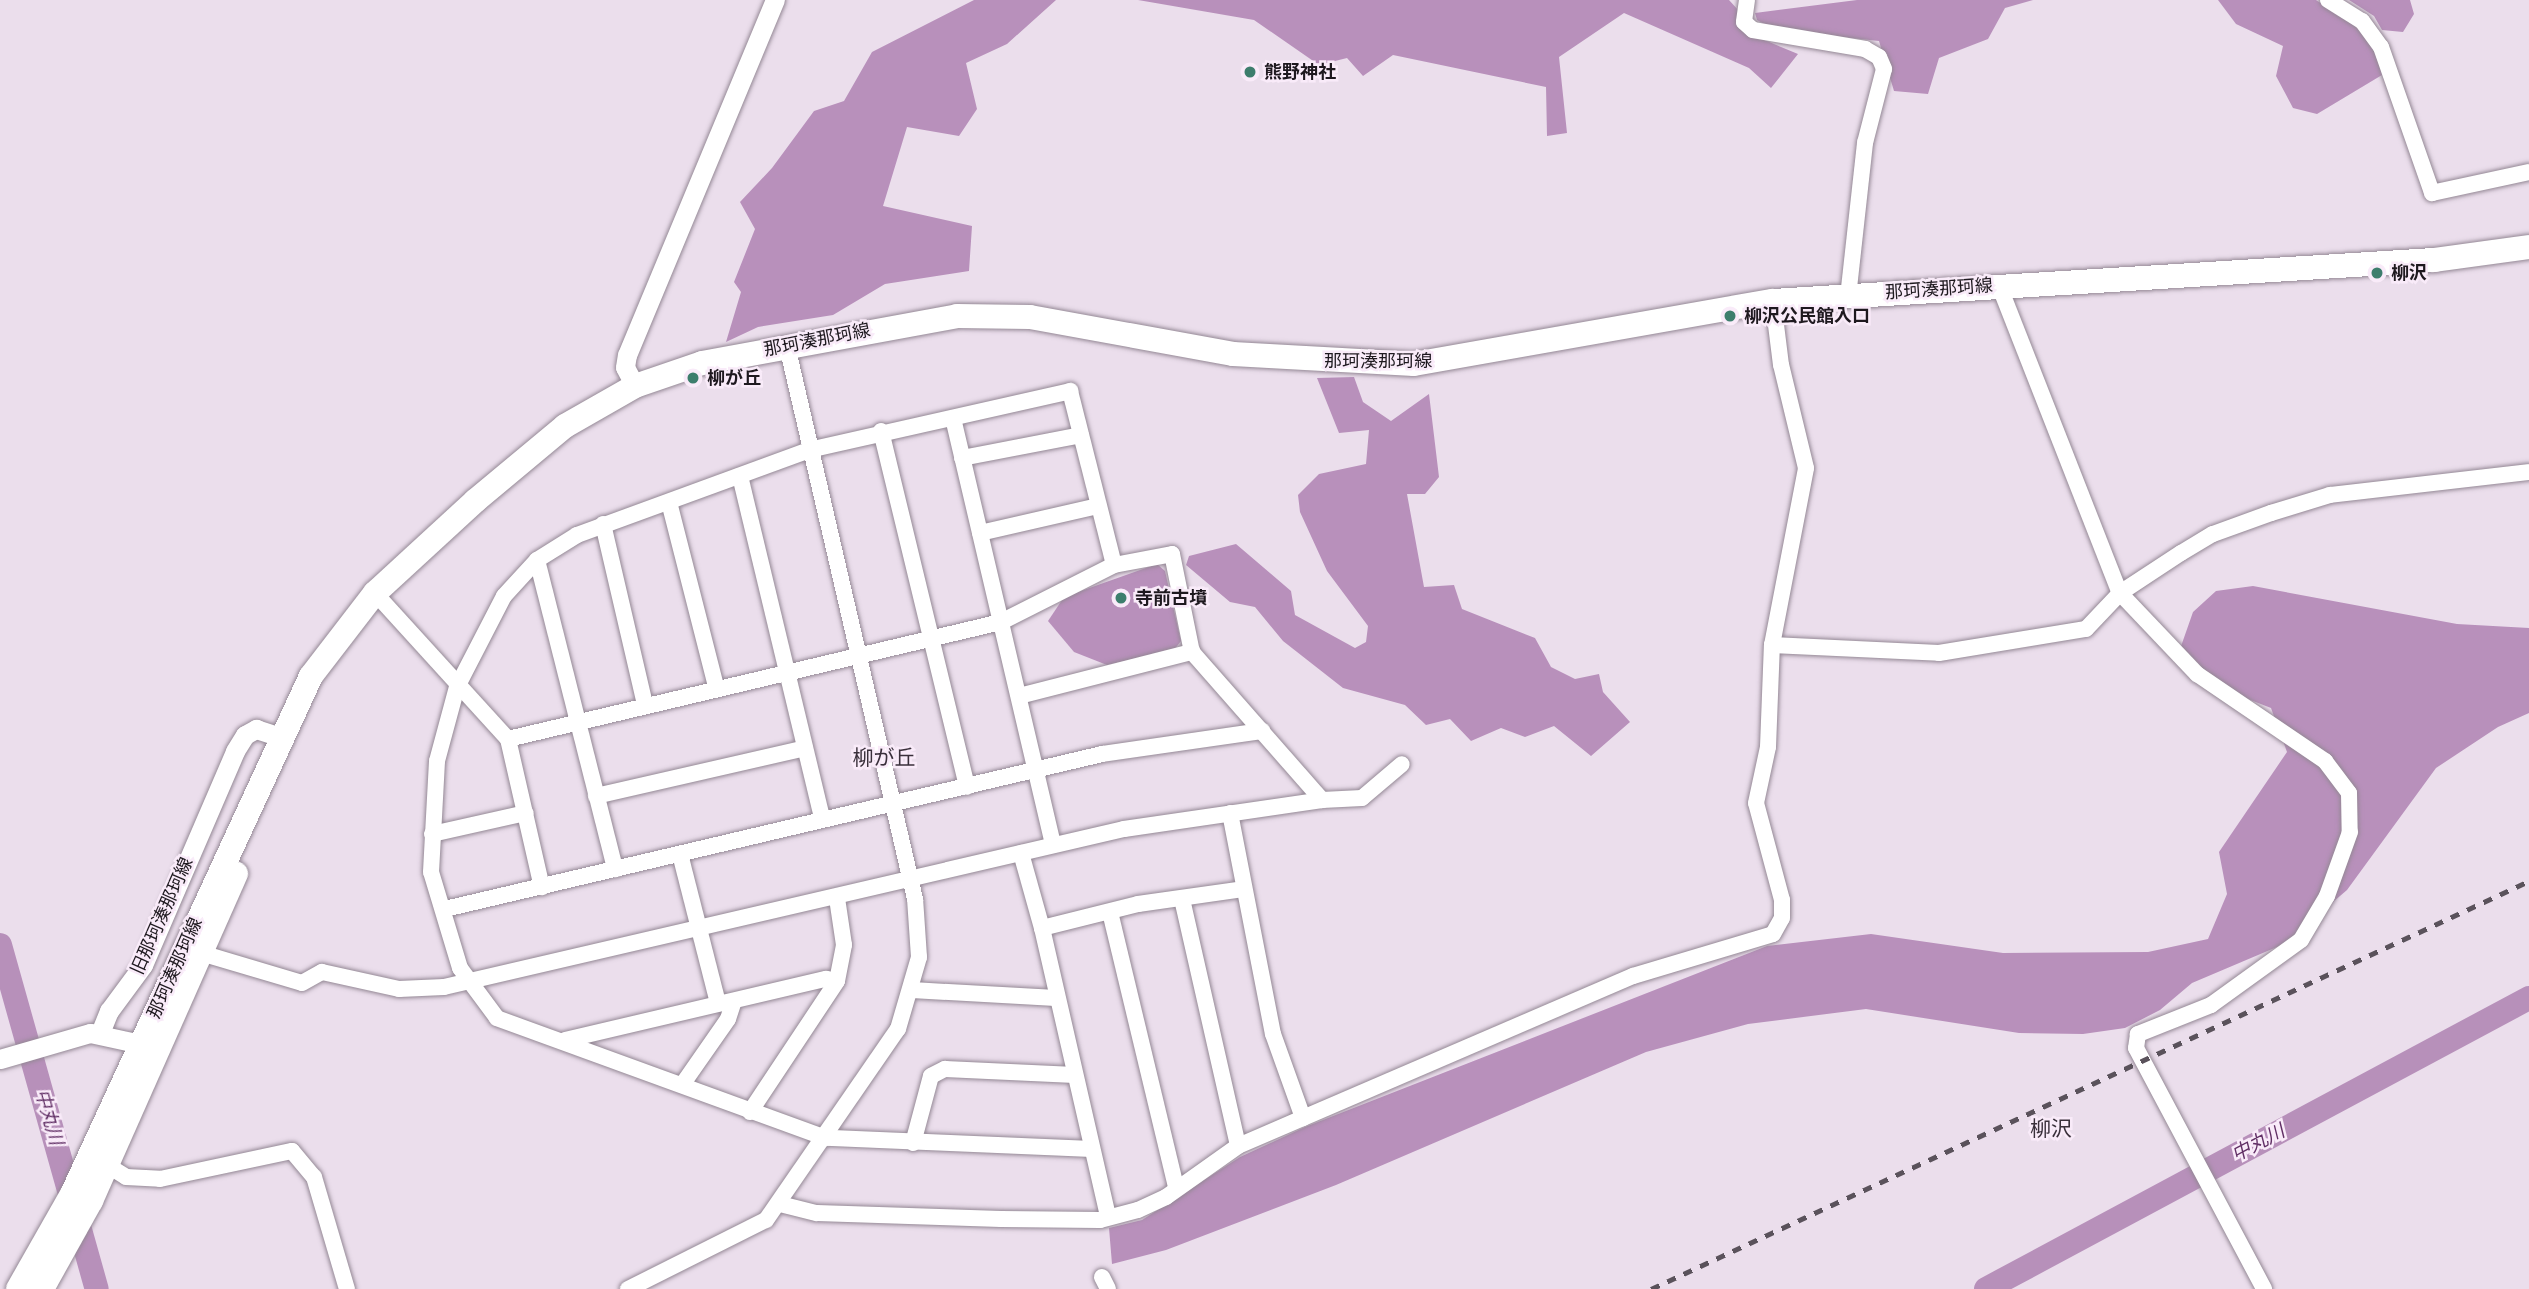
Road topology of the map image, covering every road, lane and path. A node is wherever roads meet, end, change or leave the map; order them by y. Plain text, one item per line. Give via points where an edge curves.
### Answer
1 (775, 0) edge
2 (1747, 0) edge
3 (2328, 0) edge
4 (2529, 172) edge
5 (2529, 247) edge
6 (1999, 285) junction
7 (1848, 296) junction
8 (1773, 301) junction
9 (787, 346) junction
10 (635, 386) junction
11 (953, 418) junction
12 (881, 432) junction
13 (1081, 435) junction
14 (809, 450) junction
15 (962, 458) junction
16 (2529, 472) edge
17 (740, 475) junction
18 (669, 502) junction
19 (1098, 506) junction
20 (603, 524) junction
21 (980, 533) junction
22 (537, 560) junction
23 (1114, 565) junction
24 (375, 593) junction
25 (2120, 593) junction
26 (1001, 622) junction
27 (932, 639) junction
28 (1772, 645) junction
29 (334, 650) junction
30 (1192, 652) junction
31 (856, 656) junction
32 (787, 673) junction
33 (457, 687) junction
34 (716, 687) junction
35 (1019, 696) junction
36 (645, 705) junction
37 (576, 722) junction
38 (1262, 731) junction
39 (280, 737) junction
40 (508, 739) junction
41 (805, 748) junction
42 (1402, 764) dead end
43 (1036, 771) junction
44 (967, 786) junction
45 (596, 796) junction
46 (1322, 800) junction
47 (893, 803) junction
48 (526, 813) junction
49 (1230, 813) junction
50 (821, 818) junction
51 (432, 834) junction
52 (1053, 844) junction
53 (1021, 853) junction
54 (680, 854) junction
55 (615, 869) junction
56 (910, 879) junction
57 (542, 887) junction
58 (1243, 889) junction
59 (836, 898) junction
60 (1182, 899) junction
61 (445, 909) junction
62 (1110, 912) junction
63 (1042, 928) junction
64 (700, 929) junction
65 (201, 953) junction
66 (837, 981) junction
67 (470, 982) junction
68 (912, 990) junction
69 (1056, 998) junction
70 (726, 1002) junction
71 (100, 1033) junction
72 (565, 1040) junction
73 (141, 1044) junction
74 (0, 1059) edge
75 (1075, 1074) junction
76 (682, 1085) junction
77 (750, 1112) junction
78 (1303, 1118) junction
79 (826, 1138) junction
80 (913, 1143) junction
81 (1238, 1146) junction
82 (1092, 1149) junction
83 (101, 1162) junction
84 (1176, 1187) junction
85 (780, 1204) junction
86 (1108, 1217) junction
87 (18, 1289) edge
88 (42, 1289) edge
89 (347, 1289) edge
90 (628, 1289) edge
91 (2264, 1289) edge

1 - 10 street via 627,355 625,367
2 - 7 street via 1744,22 1753,30 1865,50 1879,57 1884,69 1865,143
3 - 4 street via 2362,21 2381,47 2432,193
5 - 6 main road, 那珂湊那珂線 via 2434,260
6 - 7 main road, 那珂湊那珂線
6 - 25 street
7 - 8 main road, 那珂湊那珂線
8 - 9 main road, 那珂湊那珂線 via 1415,364 1233,354 1019,316 919,320
8 - 28 street via 1781,365 1806,468
9 - 10 main road, 那珂湊那珂線 via 702,363
9 - 14 street
10 - 24 main road, 那珂湊那珂線 via 536,447
11 - 12 street
11 - 13 street via 1070,391
11 - 15 street
12 - 14 street
12 - 27 street
13 - 15 street
13 - 19 street
14 - 17 street
14 - 31 street
15 - 21 street
16 - 25 street via 2330,495 2213,534
17 - 18 street
17 - 32 street
18 - 20 street
18 - 34 street
19 - 21 street
19 - 23 street
20 - 22 street
20 - 36 street
21 - 26 street
22 - 33 street via 504,596
22 - 37 street
23 - 26 street
23 - 30 street via 1172,554
24 - 29 main road, 那珂湊那珂線
24 - 33 street
25 - 28 street via 2086,629 1939,653
25 - 91 street via 2197,674 2325,761 2341,776 2353,811 2327,896 2301,940 2211,1005 2138,1034 2137,1048
26 - 27 street
26 - 35 street
27 - 31 street
27 - 44 street
28 - 78 street via 1768,747 1756,803 1782,900 1782,918 1773,934 1633,976
29 - 39 main road, 那珂湊那珂線 via 311,676
29 - 65 main road, 那珂湊那珂線 via 324,685
30 - 35 street
30 - 38 street
31 - 32 street
31 - 47 street
32 - 34 street
32 - 41 street
33 - 40 street
33 - 51 street via 440,739
34 - 36 street
35 - 43 street
36 - 37 street
37 - 40 street
37 - 45 street
38 - 43 street via 1101,754
38 - 46 street
39 - 71 street, 旧那珂湊那珂線 via 256,729 245,735 235,751 143,965 109,1011
39 - 73 main road, 那珂湊那珂線
40 - 48 street
41 - 45 street
41 - 50 street
42 - 46 street via 1362,799
43 - 44 street
43 - 52 street
44 - 47 street
45 - 55 street
46 - 49 street
47 - 50 street
47 - 56 street
48 - 51 street
48 - 57 street
49 - 52 street
49 - 58 street
50 - 54 street
51 - 61 street via 431,872
52 - 53 street
53 - 56 street
53 - 63 street
54 - 55 street
54 - 64 street
55 - 57 street
56 - 59 street
56 - 68 street via 920,928
57 - 61 street
58 - 60 street
58 - 78 street via 1273,1034
59 - 64 street
59 - 66 street via 844,945
60 - 62 street
60 - 81 street
61 - 67 street via 460,968
62 - 63 street
62 - 84 street
63 - 69 street
64 - 67 street
64 - 70 street
65 - 67 street via 302,983 322,972 399,989
65 - 83 main road, 那珂湊那珂線
66 - 70 street via 826,979
66 - 77 street
67 - 72 street via 498,1018
68 - 69 street
68 - 79 street via 898,1029
69 - 75 street
70 - 72 street
70 - 76 street via 728,1019
71 - 73 street
71 - 74 street
72 - 76 street
73 - 83 main road, 那珂湊那珂線
75 - 80 street via 945,1069 931,1076
75 - 82 street
76 - 77 street
77 - 79 street
78 - 81 street
79 - 80 street
79 - 85 street
80 - 82 street
81 - 84 street
82 - 86 street
83 - 87 main road, 那珂湊那珂線
83 - 88 main road, 那珂湊那珂線 via 58,1265
83 - 89 street via 126,1177 160,1179 292,1152 314,1177
84 - 86 street via 1138,1210
85 - 86 street via 817,1213
85 - 90 street via 766,1220

